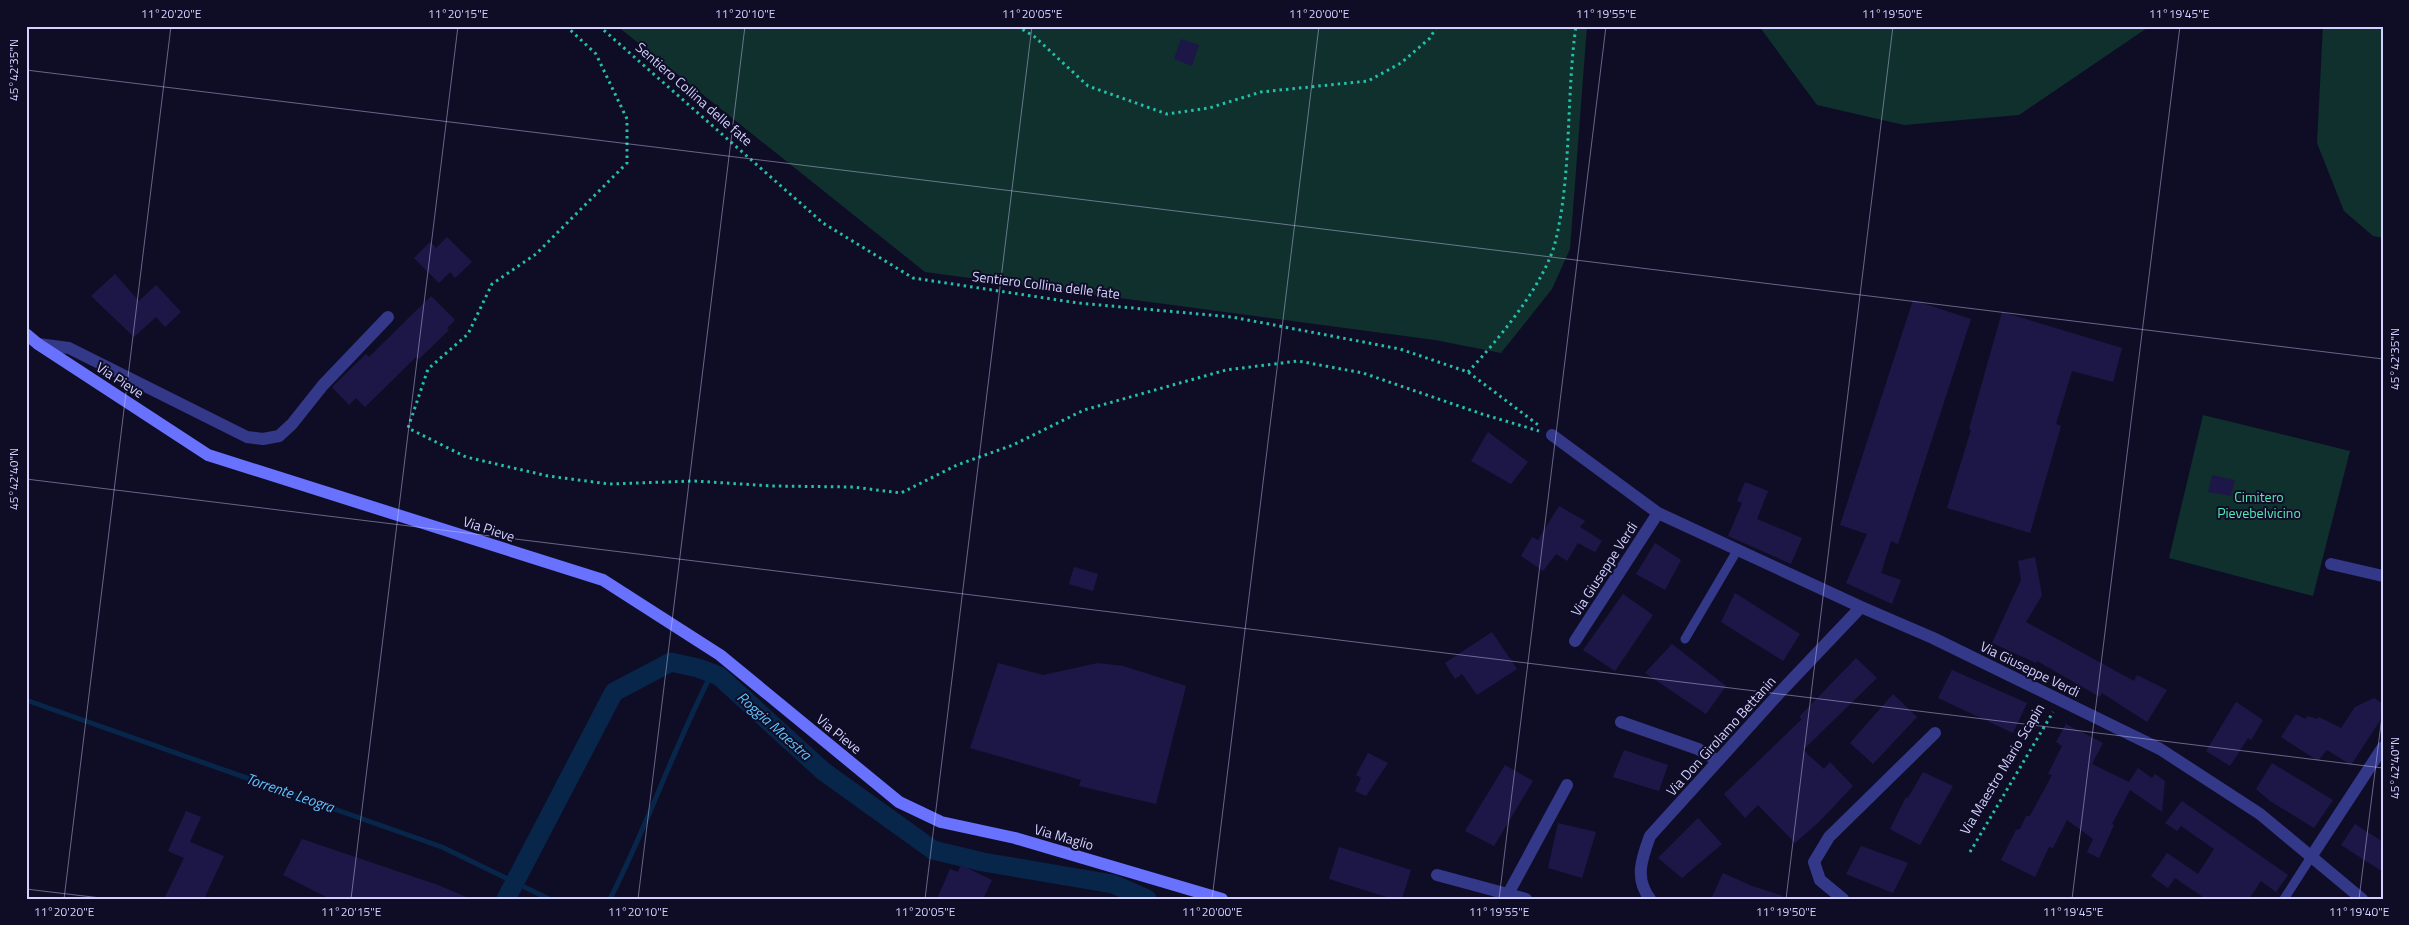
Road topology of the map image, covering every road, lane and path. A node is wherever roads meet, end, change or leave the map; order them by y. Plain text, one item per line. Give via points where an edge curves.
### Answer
1 (566, 26) edge
2 (599, 26) edge
3 (1017, 26) edge
4 (1437, 26) edge
5 (1576, 26) edge
6 (388, 317) dead end
7 (26, 334) edge
8 (38, 344) junction
9 (1468, 372) junction
10 (1552, 435) junction
11 (1658, 512) junction
12 (1738, 550) junction
13 (2331, 564) dead end
14 (2383, 576) edge
15 (1861, 607) junction
16 (1685, 639) dead end
17 (1575, 641) dead end
18 (2060, 700) junction
19 (1621, 722) dead end
20 (1934, 732) dead end
21 (2383, 747) edge
22 (1718, 760) junction
23 (1567, 785) dead end
24 (898, 802) joint
25 (1970, 852) dead end
26 (2311, 857) junction
27 (1437, 875) dead end
28 (1508, 894) junction
29 (1222, 899) edge
30 (1526, 899) edge
31 (1650, 899) edge
32 (1843, 899) edge
33 (2284, 899) edge
34 (2362, 899) edge

1 - 10 path via 596,54 627,120 627,163 536,254 492,284 468,334 428,369 408,428 466,457 548,476 609,484 694,481 853,487 901,493 958,465 1013,445 1084,410 1226,370 1298,361 1363,373
2 - 9 path, Sentiero Collina delle fate via 823,223 913,278 1078,303 1232,317 1400,349
3 - 4 path via 1035,37 1088,86 1167,114 1209,108 1261,92 1368,81 1401,62 1430,38
5 - 9 path via 1566,166 1556,240 1539,278 1499,338
6 - 8 street, Via Pieve via 323,385 292,424 279,436 263,439 247,437 69,348
7 - 8 street, Via Pieve
8 - 24 street, Via Pieve via 208,455 603,580 720,655
9 - 10 path, Sentiero Collina delle fate
10 - 11 street, Via Giuseppe Verdi
11 - 12 street, Via Giuseppe Verdi
11 - 17 street, Via Giuseppe Verdi
12 - 15 street, Via Giuseppe Verdi
12 - 16 lane
13 - 14 street
15 - 18 street, Via Giuseppe Verdi
15 - 22 street, Via Don Girolamo Bettanin
18 - 25 path, Via Maestro Mario Scapin
18 - 26 street, Via Giuseppe Verdi via 2160,749 2260,814
19 - 22 street via 1698,749
20 - 32 street via 1829,837 1814,862 1820,880
21 - 26 street
22 - 31 street, Via Don Girolamo Bettanin via 1650,836 1641,862 1642,888
23 - 28 street
24 - 29 street, Via Maglio via 941,822 1015,838
26 - 33 lane
26 - 34 street, Via Giuseppe Verdi
27 - 28 street
28 - 30 street

